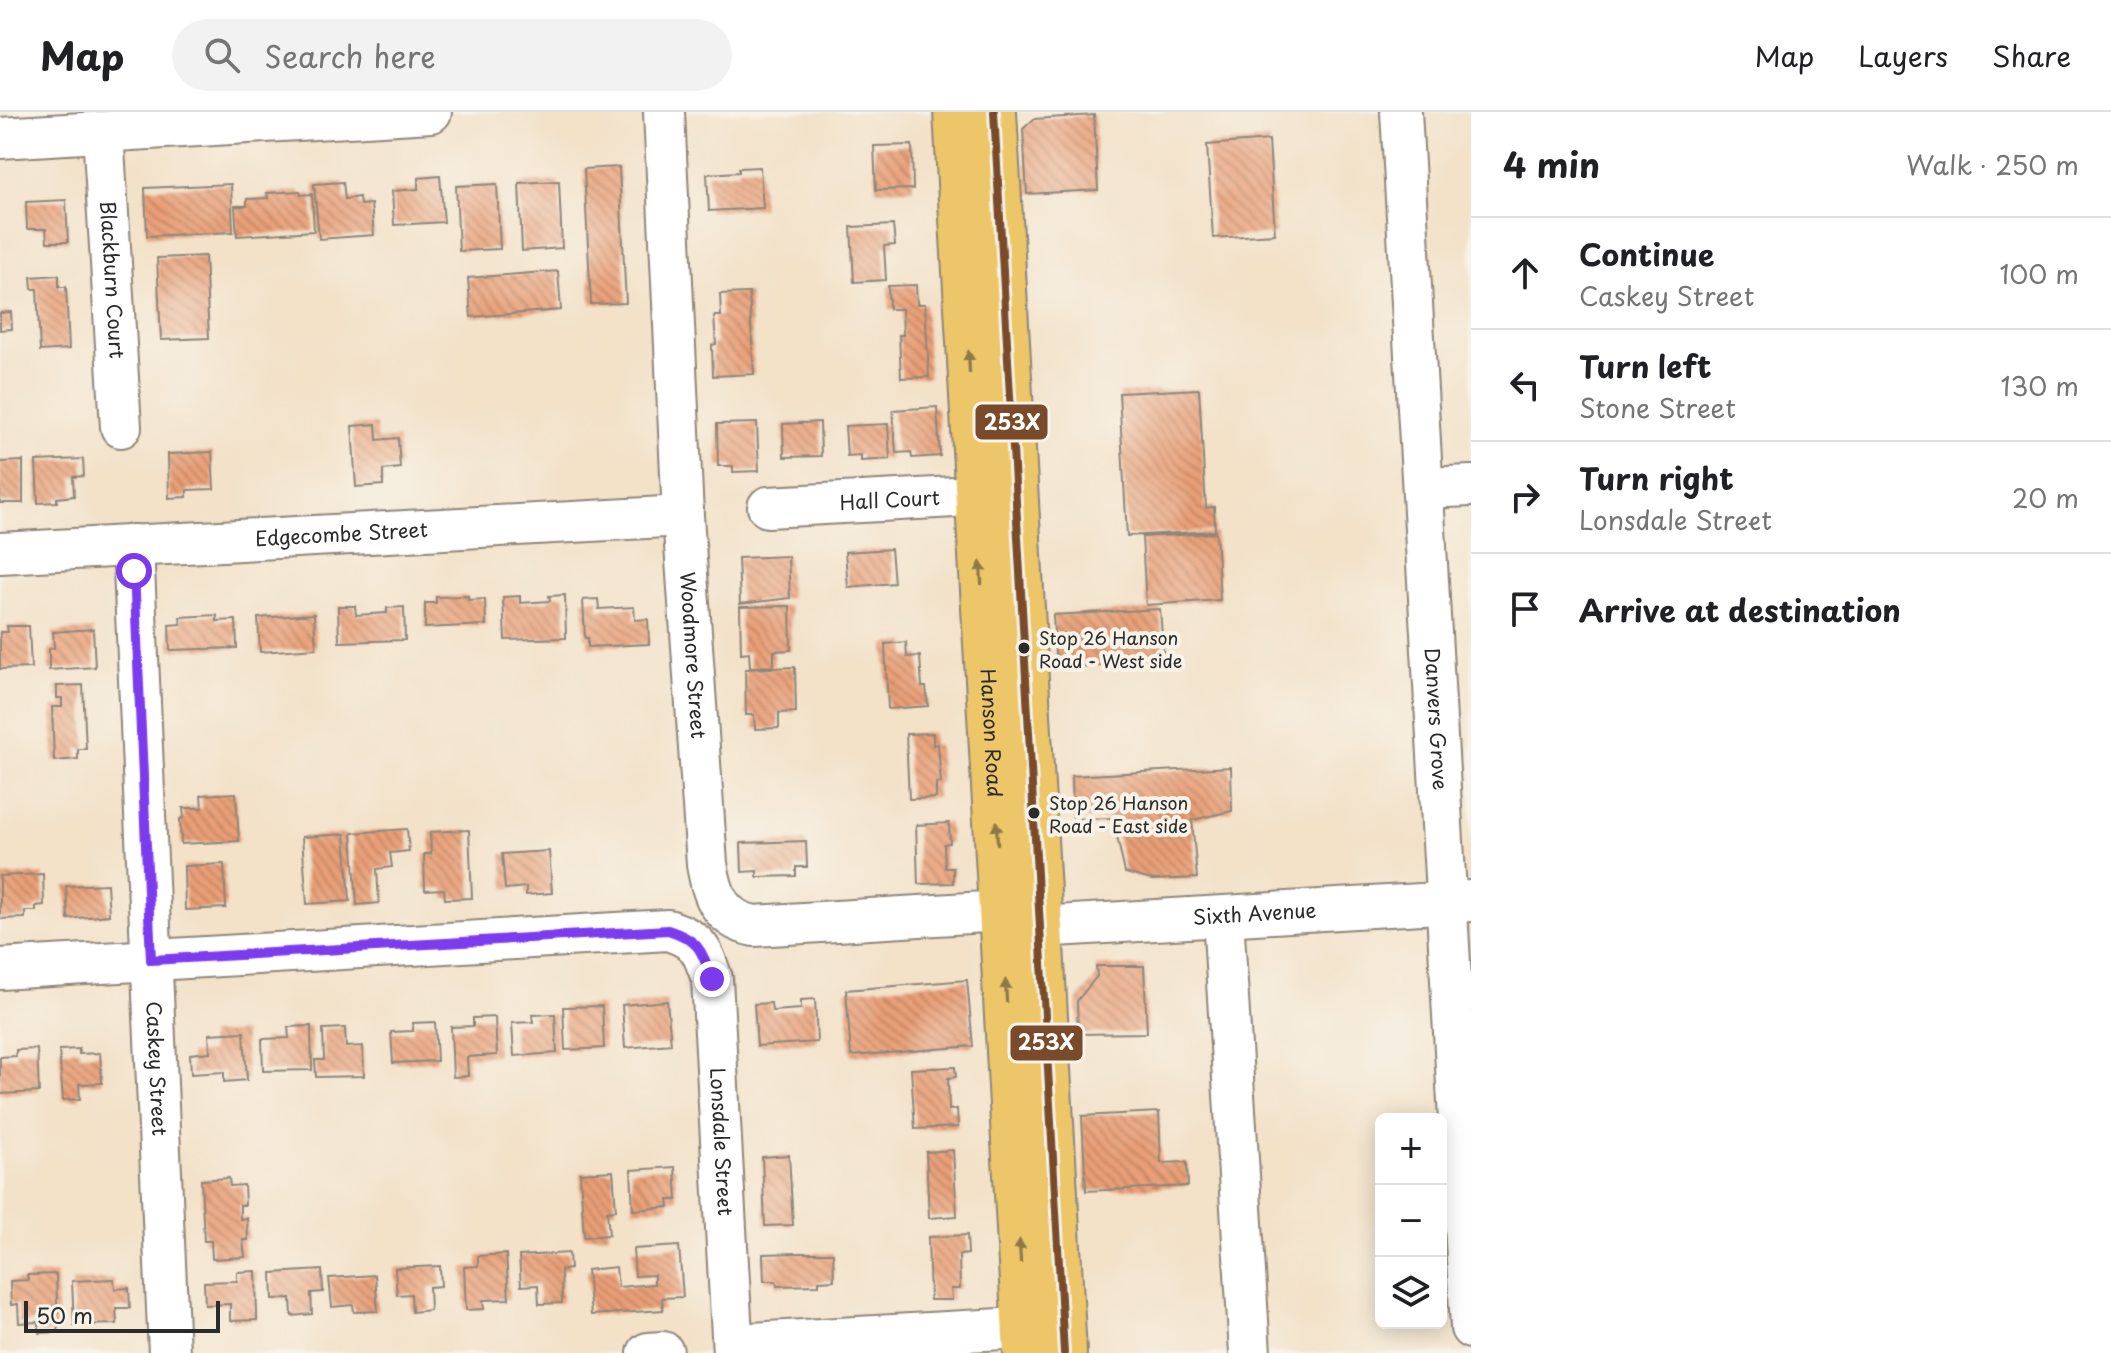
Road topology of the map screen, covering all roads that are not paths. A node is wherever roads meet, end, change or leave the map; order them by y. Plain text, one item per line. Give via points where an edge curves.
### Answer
1 (431, 112) edge
2 (664, 112) edge
3 (956, 112) edge
4 (994, 112) edge
5 (1401, 112) edge
6 (103, 132) junction
7 (0, 138) edge
8 (121, 427) dead end
9 (1471, 486) edge
10 (1423, 488) junction
11 (995, 494) junction
12 (768, 507) dead end
13 (683, 516) junction
14 (133, 545) junction
15 (0, 553) edge
16 (1459, 902) edge
17 (1223, 917) junction
18 (1020, 919) junction
19 (151, 960) junction
20 (0, 969) edge
21 (1471, 1328) edge
22 (1044, 1340) edge
23 (733, 1348) edge
24 (663, 1352) edge
25 (169, 1353) edge
26 (648, 1353) edge
27 (1250, 1353) edge

1 - 6 street
2 - 13 street, Woodmore Street
11 -> 3 main road, Hanson Road
4 - 11 main road, Hanson Road
5 - 10 street, Danvers Grove
6 - 7 street
6 - 8 street, Blackburn Court
9 - 10 street
10 - 16 street, Danvers Grove
11 - 12 street, Hall Court
11 - 18 main road, Hanson Road
13 - 14 street, Edgecombe Street
13 - 18 street, Woodmore Street via 707,864 724,912 754,926
14 - 15 street, Edgecombe Street
14 - 19 street, Caskey Street
16 - 17 street, Sixth Avenue
16 - 21 street, Danvers Grove
17 - 18 street, Sixth Avenue
17 - 27 street
18 - 22 main road, Hanson Road
19 - 20 street
19 - 23 street, Lonsdale Street via 668,930 690,938 704,954 712,979
19 - 25 street, Caskey Street
22 - 23 street
24 - 26 street

